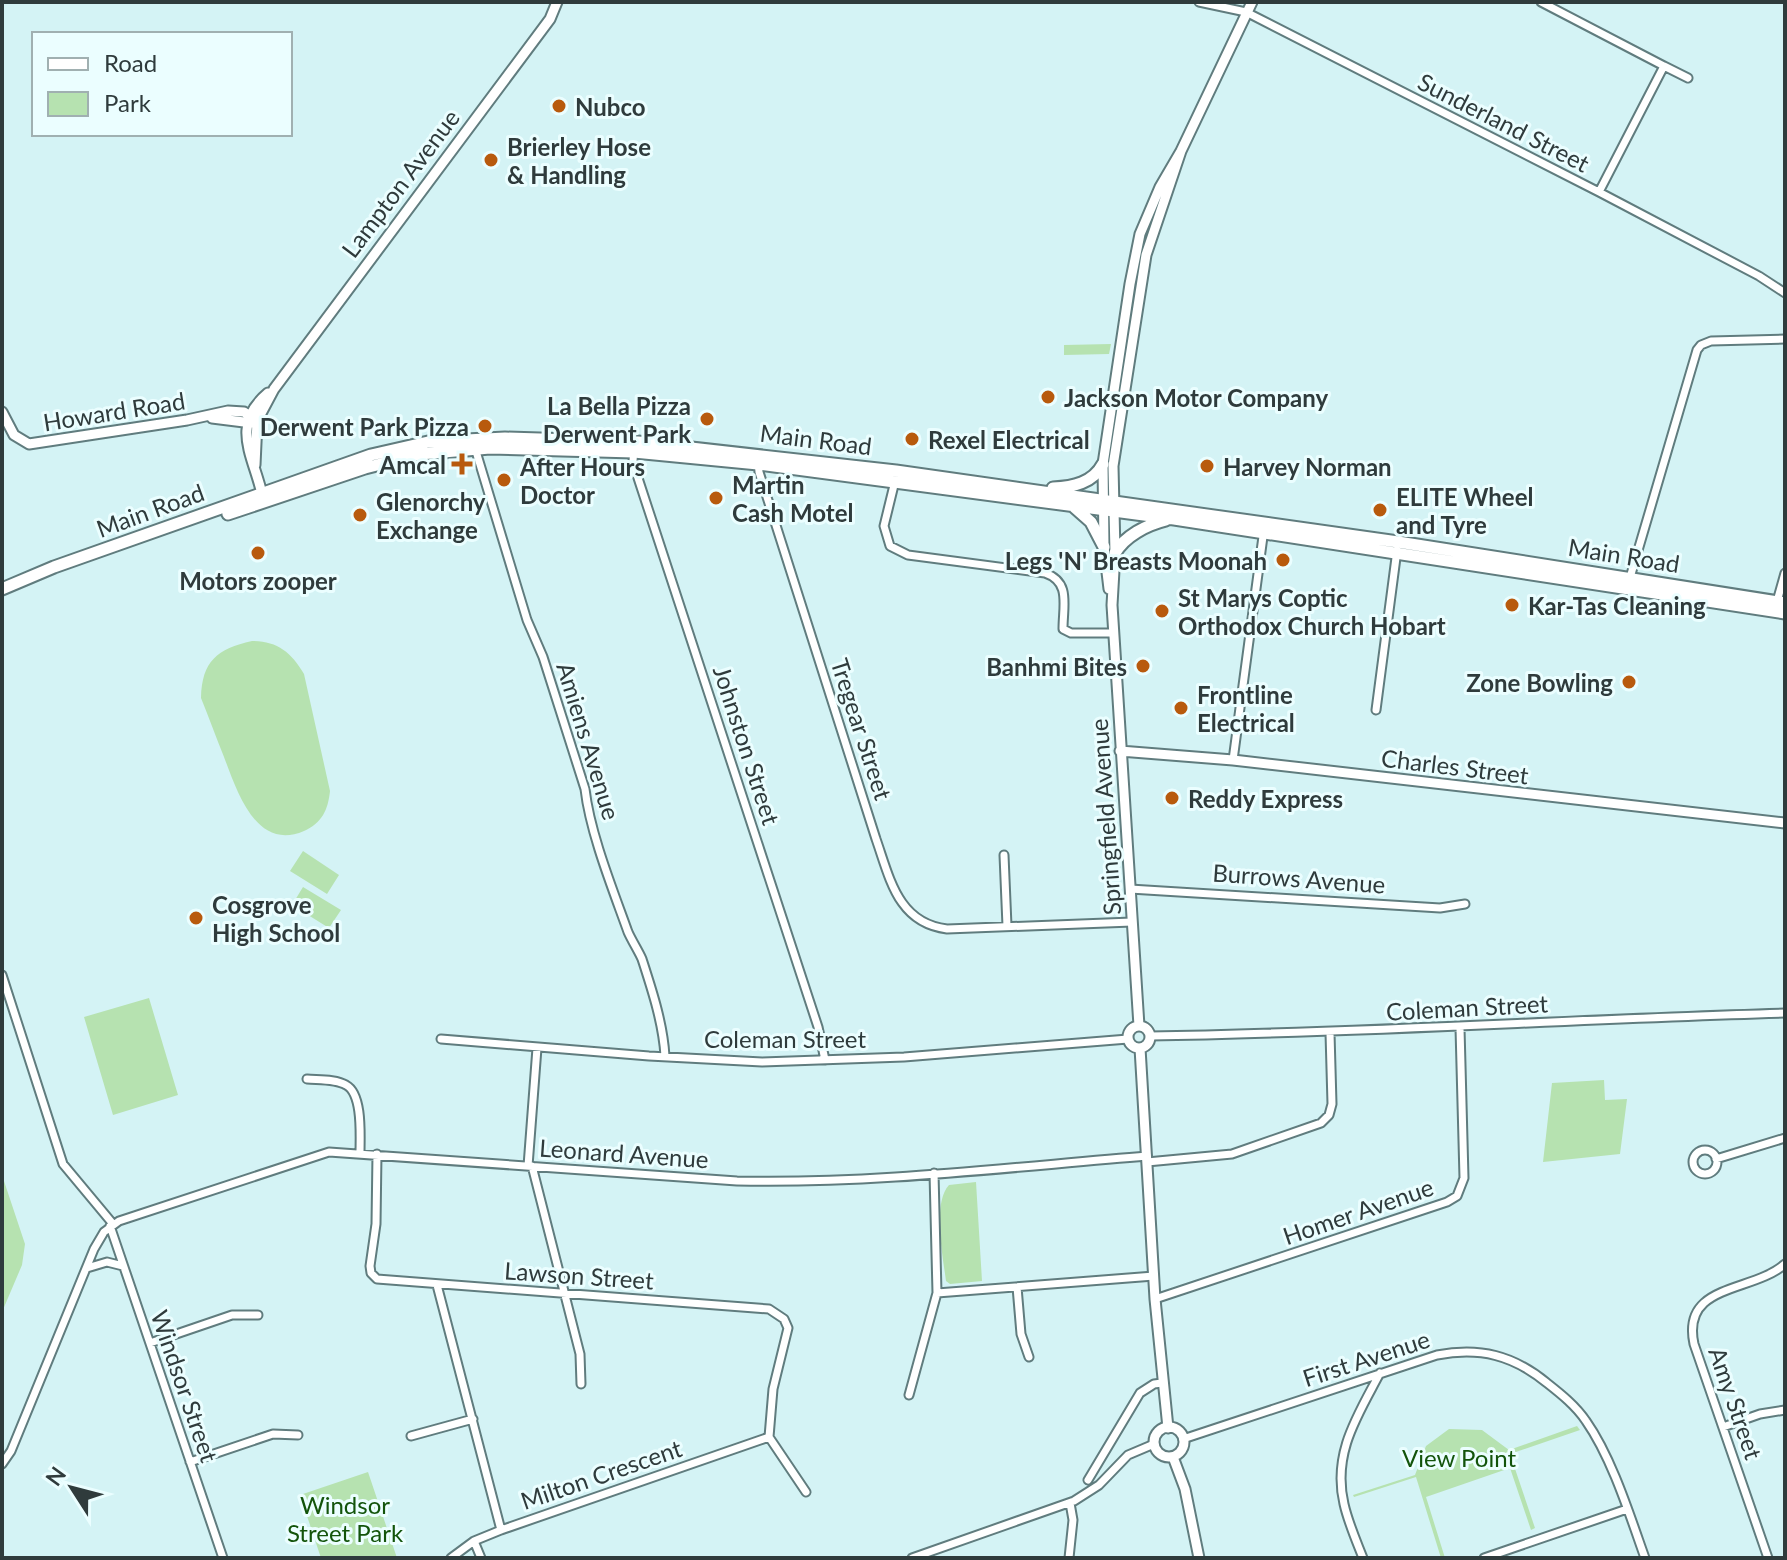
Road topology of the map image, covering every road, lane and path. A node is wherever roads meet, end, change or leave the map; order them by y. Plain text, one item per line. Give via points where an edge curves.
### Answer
1 (557, 2) edge
2 (1199, 2) edge
3 (1252, 2) edge
4 (1541, 2) edge
5 (1246, 12) junction
6 (1664, 66) junction
7 (1688, 78) dead end
8 (1181, 151) junction
9 (1599, 192) junction
10 (1785, 293) edge
11 (1785, 339) edge
12 (274, 389) junction
13 (263, 397) junction
14 (2, 412) edge
15 (222, 412) junction
16 (200, 418) junction
17 (251, 420) junction
18 (476, 444) junction
19 (634, 447) junction
20 (759, 459) junction
21 (1103, 464) junction
22 (895, 476) junction
23 (1020, 488) junction
24 (264, 498) junction
25 (1108, 505) junction
26 (1074, 507) junction
27 (1174, 519) junction
28 (1264, 528) junction
29 (1397, 548) junction
30 (1109, 550) junction
31 (1785, 573) edge
32 (1629, 582) junction
33 (2, 589) edge
34 (2, 596) edge
35 (1780, 607) edge
36 (1114, 633) junction
37 (1376, 710) dead end
38 (1120, 751) junction
39 (1233, 760) junction
40 (1785, 823) edge
41 (1004, 855) dead end
42 (1130, 889) junction
43 (1465, 904) dead end
44 (1132, 922) junction
45 (1007, 926) junction
46 (2, 975) edge
47 (1785, 1013) edge
48 (1139, 1026) junction
49 (1460, 1028) junction
50 (1330, 1033) junction
51 (1150, 1036) junction
52 (441, 1039) dead end
53 (1128, 1039) junction
54 (537, 1048) junction
55 (1140, 1048) junction
56 (665, 1056) junction
57 (825, 1060) junction
58 (307, 1079) dead end
59 (1785, 1138) edge
60 (360, 1153) junction
61 (377, 1154) junction
62 (1147, 1159) junction
63 (1716, 1159) dead end
64 (530, 1166) junction
65 (934, 1173) junction
66 (112, 1225) junction
67 (1785, 1264) edge
68 (123, 1266) junction
69 (86, 1268) junction
70 (1154, 1276) junction
71 (437, 1285) junction
72 (1017, 1287) junction
73 (564, 1293) junction
74 (937, 1293) junction
75 (1155, 1299) junction
76 (258, 1315) dead end
77 (150, 1343) junction
78 (1029, 1357) dead end
79 (1380, 1373) junction
80 (1162, 1383) junction
81 (581, 1384) dead end
82 (909, 1395) dead end
83 (1785, 1410) edge
84 (473, 1419) junction
85 (1723, 1427) junction
86 (1168, 1428) junction
87 (298, 1435) dead end
88 (411, 1436) dead end
89 (769, 1437) junction
90 (1183, 1439) junction
91 (1154, 1444) junction
92 (1173, 1457) junction
93 (190, 1462) junction
94 (2, 1464) edge
95 (1088, 1480) dead end
96 (806, 1492) dead end
97 (1070, 1503) junction
98 (1627, 1509) junction
99 (501, 1530) junction
100 (474, 1541) junction
101 (1500, 1555) edge
102 (223, 1558) edge
103 (451, 1558) edge
104 (481, 1558) edge
105 (912, 1558) edge
106 (1069, 1558) edge
107 (1199, 1558) edge
108 (1363, 1558) edge
109 (1484, 1558) edge
110 (1645, 1558) edge
111 (1768, 1558) edge

1 - 12 street, Lampton Avenue via 550,19
2 - 5 street, Sunderland Street
3 - 5 street
4 - 6 street
5 - 8 street
5 - 9 street, Sunderland Street
6 - 7 street
6 - 9 street
8 - 21 street via 1140,234
8 - 25 street via 1146,255
9 - 10 street, Sunderland Street
11 - 32 street via 1711,341 1697,350
12 - 13 street, Lampton Avenue
12 - 17 street, Lampton Avenue
13 - 15 street
13 - 17 street, Lampton Avenue
14 - 16 street, Howard Road via 14,435 29,444
15 - 16 street, Howard Road
15 - 17 street, Howard Road via 241,412
16 - 17 street, Howard Road
17 - 24 street via 247,443
18 - 19 main road, Main Road
18 - 24 main road, Main Road via 392,460
18 - 56 street, Amiens Avenue via 527,620 629,935 641,956
19 - 20 main road, Main Road
19 - 57 street, Johnston Street via 638,478
20 - 22 main road, Main Road
20 - 45 street, Tregear Street via 900,903 912,916 937,928
21 - 23 main road via 1095,476 1067,488
21 - 25 street
22 - 23 main road, Main Road
22 - 26 main road, Main Road
22 - 36 street via 884,526 895,550 1045,573 1058,578 1063,591 1063,629
23 - 25 main road, Main Road
24 - 33 main road, Main Road
24 - 34 main road, Main Road
25 - 26 main road, Main Road
25 - 27 main road, Main Road
25 - 28 main road, Main Road
25 - 30 street, Springfield Avenue
26 - 30 main road
27 - 28 main road, Main Road
27 - 30 main road via 1142,529
28 - 29 main road, Main Road
28 - 39 street
29 - 32 main road, Main Road
29 - 37 street
30 - 36 street, Springfield Avenue
31 - 35 street
32 - 35 main road, Main Road
36 - 38 street, Springfield Avenue
38 - 39 street, Charles Street
38 - 42 street, Springfield Avenue
39 - 40 street, Charles Street
41 - 45 street
42 - 43 street, Burrows Avenue via 1440,908
42 - 44 street, Springfield Avenue
44 - 45 street, Tregear Street
44 - 48 street, Springfield Avenue
46 - 66 street, Windsor Street via 63,1164
47 - 49 street, Coleman Street
48 - 51 street
48 - 53 street
49 - 50 street, Coleman Street
49 - 75 street, Homer Avenue via 1464,1178 1457,1196
50 - 51 street, Coleman Street
50 - 62 street, Leonard Avenue via 1332,1104 1321,1123 1232,1154
51 - 55 street
52 - 54 street, Coleman Street
53 - 55 street
53 - 57 street, Coleman Street
54 - 56 street, Coleman Street
54 - 64 street
55 - 62 street
56 - 57 street, Coleman Street
58 - 60 street via 343,1083 354,1092
59 - 63 street
60 - 61 street, Leonard Avenue
60 - 66 street, Leonard Avenue via 318,1155
61 - 64 street, Leonard Avenue
61 - 71 street, Lawson Street via 371,1273 383,1282
62 - 65 street, Leonard Avenue
62 - 70 street
64 - 65 street, Leonard Avenue via 763,1181
64 - 73 street
65 - 74 street
66 - 68 street, Windsor Street
66 - 69 street
67 - 85 street, Amy Street via 1770,1276 1711,1297 1694,1316 1694,1344
68 - 69 street via 107,1262
68 - 77 street, Windsor Street
69 - 94 street
70 - 72 street
70 - 75 street
71 - 73 street, Lawson Street
71 - 84 street
72 - 74 street
72 - 78 street
73 - 81 street via 580,1354
73 - 89 street, Lawson Street via 769,1309 784,1319 787,1338 773,1389
74 - 82 street
75 - 80 street
76 - 77 street via 232,1315
77 - 93 street, Windsor Street
79 - 90 street, First Avenue
79 - 98 street, First Avenue via 1466,1351 1521,1364 1585,1420
79 - 108 street via 1347,1437 1341,1468 1344,1507
80 - 86 street
80 - 95 street via 1140,1393
83 - 85 street
84 - 88 street
84 - 99 street
85 - 111 street, Amy Street
86 - 90 street
86 - 91 street via 1158,1432
87 - 93 street via 273,1434
89 - 96 street
89 - 99 street, Milton Crescent
90 - 92 street
91 - 92 street via 1160,1455
91 - 97 street via 1128,1455 1099,1485
92 - 107 street
93 - 102 street, Windsor Street
97 - 105 street
97 - 106 street
98 - 101 street
98 - 110 street, First Avenue
99 - 100 street, Milton Crescent
100 - 103 street, Milton Crescent
100 - 104 street
101 - 109 street

